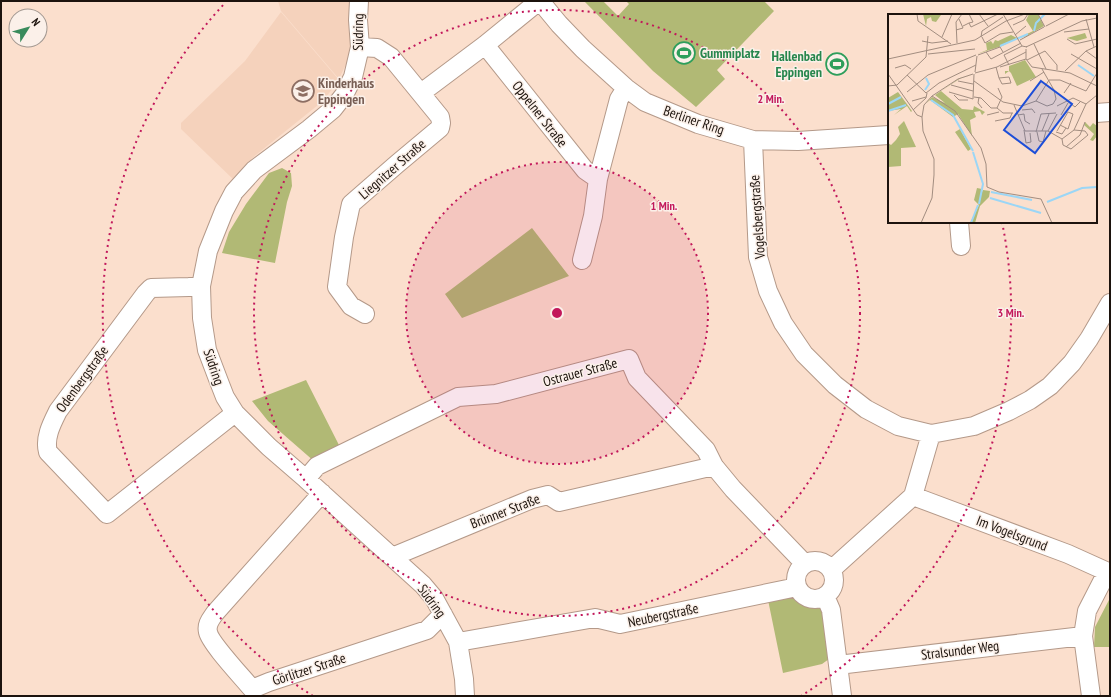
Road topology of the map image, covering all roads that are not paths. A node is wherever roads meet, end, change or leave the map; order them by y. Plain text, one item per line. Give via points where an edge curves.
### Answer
1 (359, 1) edge
2 (540, 1) edge
3 (485, 45) junction
4 (360, 47) junction
5 (626, 88) junction
6 (421, 94) junction
7 (1110, 112) edge
8 (1097, 113) edge
9 (888, 135) edge
10 (753, 140) junction
11 (598, 179) junction
12 (959, 223) edge
13 (961, 246) dead end
14 (582, 260) dead end
15 (201, 286) junction
16 (1110, 303) edge
17 (365, 314) dead end
18 (235, 413) junction
19 (931, 434) junction
20 (714, 466) junction
21 (306, 479) junction
22 (322, 493) junction
23 (913, 496) junction
24 (392, 557) junction
25 (805, 564) junction
26 (831, 570) junction
27 (1109, 572) edge
28 (797, 587) junction
29 (825, 596) junction
30 (443, 614) junction
31 (1083, 636) junction
32 (458, 642) junction
33 (838, 665) junction
34 (465, 696) edge
35 (842, 696) edge
36 (1091, 696) edge

1 - 4 street, Südring
2 - 3 street
2 - 5 street, Berliner Ring via 583,49
3 - 6 street
3 - 11 street, Oppelner Straße via 584,170
4 - 6 street, Liegnitzer Straße via 377,48 391,57
4 - 15 street, Südring via 353,77 344,96 333,109 254,170 234,192 208,251
5 - 10 street, Berliner Ring via 645,102 698,124
5 - 11 street via 619,99
6 - 17 street, Liegnitzer Straße via 440,117 440,128 351,204 337,287 351,306
7 - 8 street
9 - 10 street, Berliner Ring via 798,141
10 - 19 street, Vogelsbergstraße via 758,257 768,291 783,322 804,354 835,385 866,409 898,426
11 - 14 street via 593,216
12 - 13 street
15 - 18 street, Südring via 207,350 225,397
15 - 18 street, Odenbergstraße via 151,288 146,292 58,411 51,424 46,447 107,514
16 - 19 street, Vogelsbergstraße via 1089,339 1050,386 1030,400 974,426
18 - 21 street, Südring
19 - 23 street
20 - 21 street, Ostrauer Straße via 706,450 637,378 629,359 496,394 458,397 317,466
20 - 24 street, Brünner Straße via 559,502 548,495 532,499
20 - 25 street, Ostrauer Straße
21 - 22 street, Südring
22 - 24 street, Südring
22 - 30 street, Görlitzer Straße via 208,622 208,633 212,642 252,689 427,630
23 - 26 street
23 - 27 street, Im Vogelsgrund
24 - 30 street, Südring via 423,585
25 - 26 street via 819,561
25 - 28 street via 797,574
26 - 29 street via 833,584
27 - 31 street via 1087,611
28 - 29 street via 809,598
28 - 32 street, Neubergstraße via 620,624 595,618
29 - 33 street via 831,610
30 - 32 street, Südring
31 - 33 street, Stralsunder Weg
31 - 36 street
32 - 34 street, Südring
33 - 35 street

